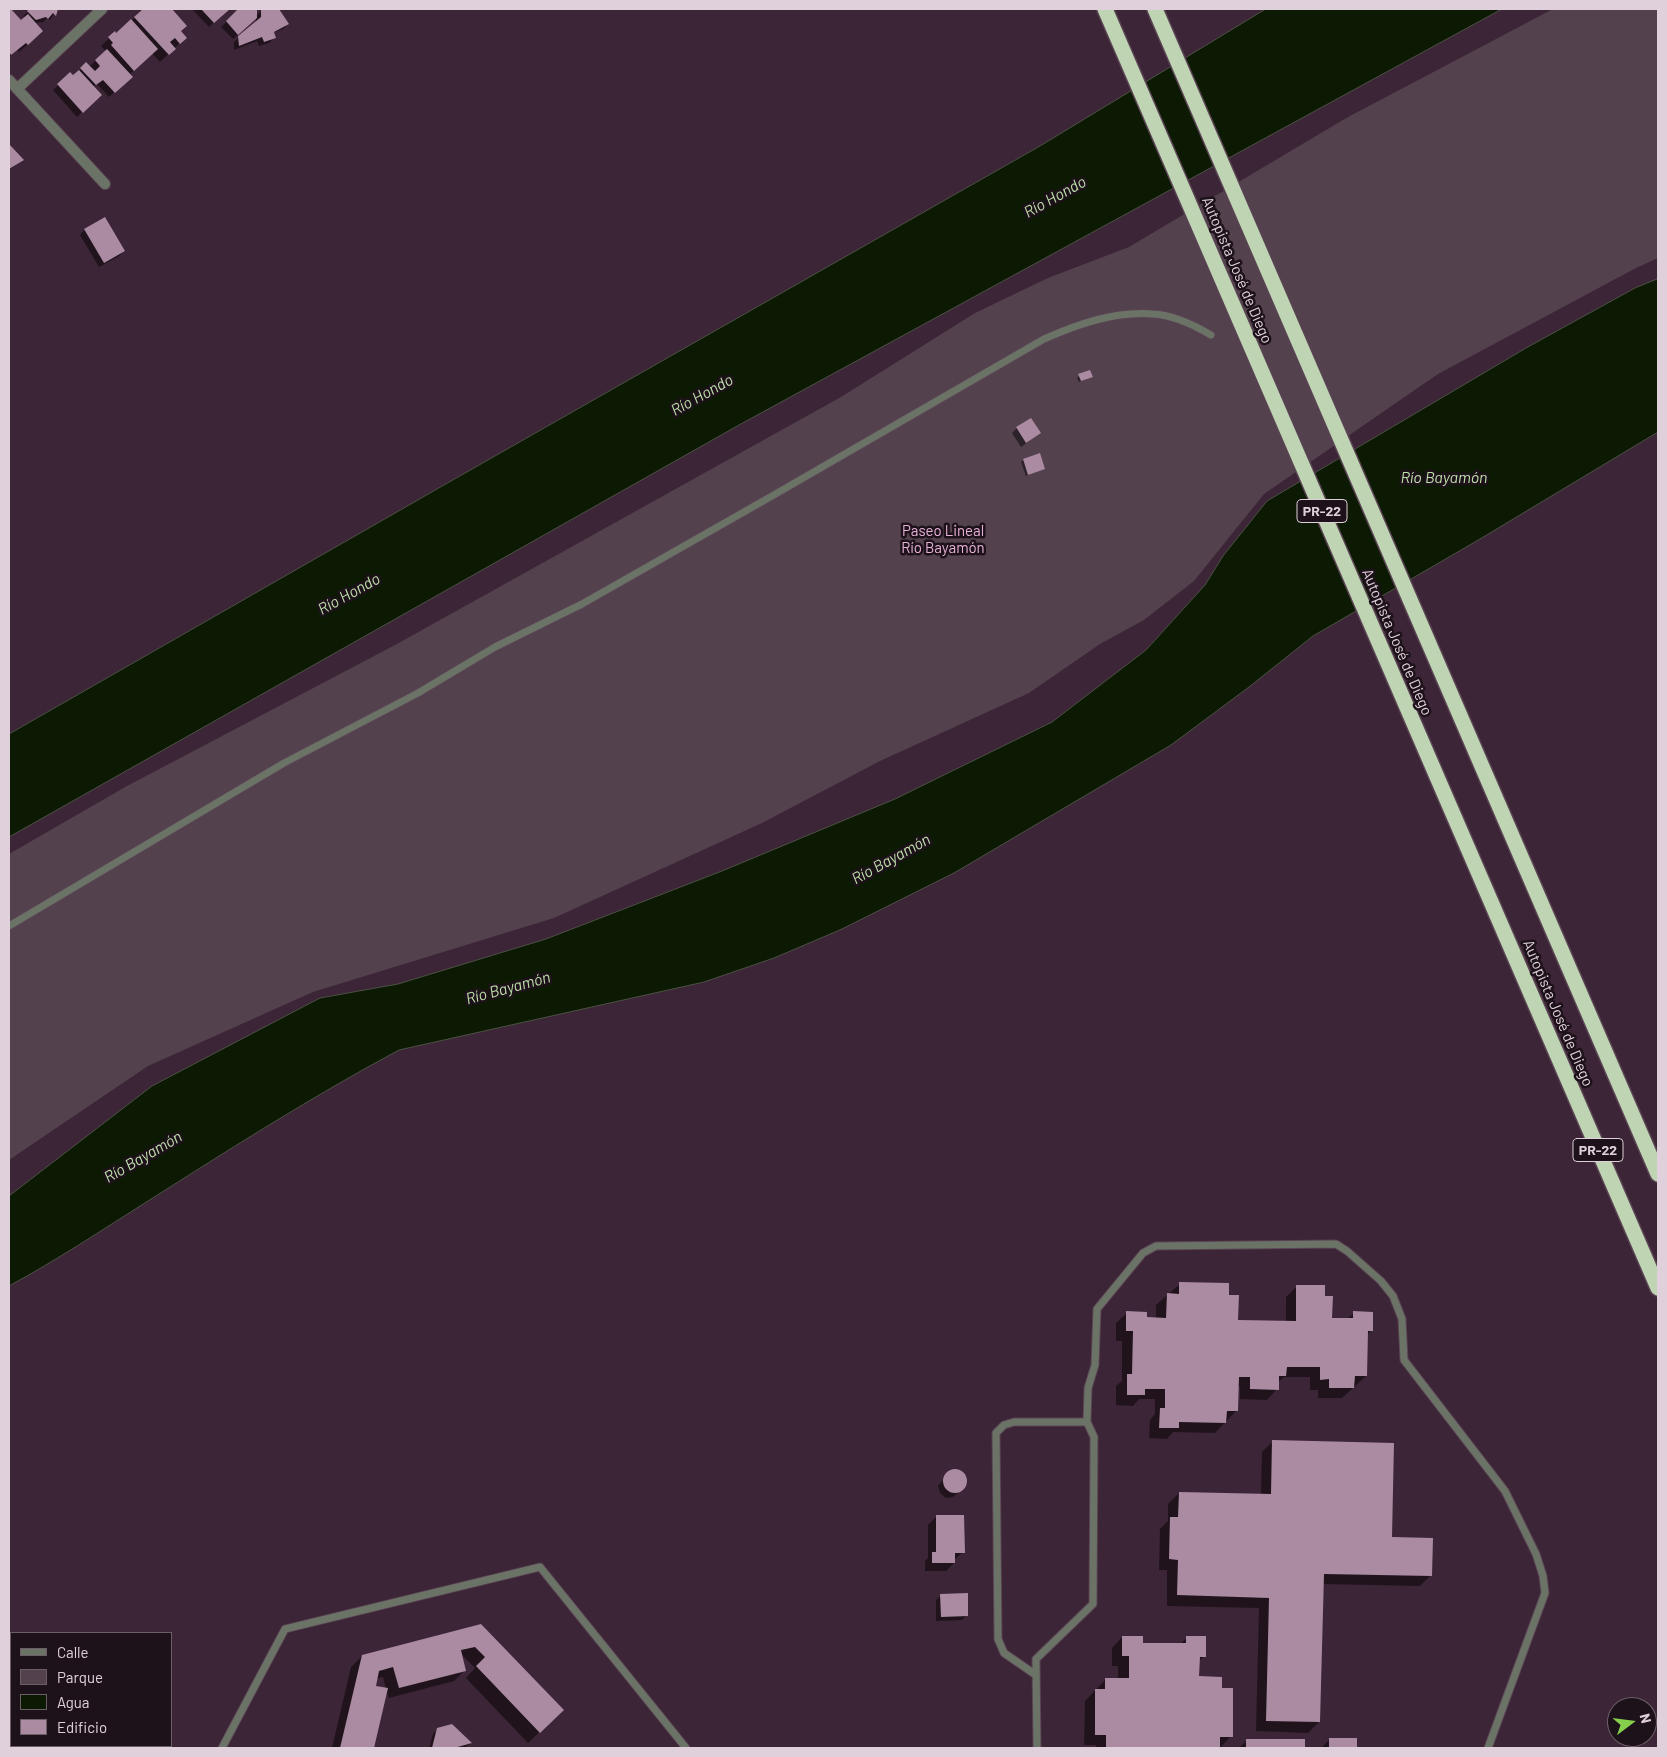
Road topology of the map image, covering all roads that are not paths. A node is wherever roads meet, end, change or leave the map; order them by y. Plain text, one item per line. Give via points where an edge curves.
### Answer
1 (102, 9) edge
2 (1105, 9) edge
3 (1155, 9) edge
4 (9, 80) edge
5 (17, 89) junction
6 (105, 184) dead end
7 (1211, 335) dead end
8 (9, 926) edge
9 (1658, 1174) edge
10 (1658, 1288) edge
11 (1087, 1422) junction
12 (1036, 1675) junction
13 (222, 1748) edge
14 (686, 1748) edge
15 (1037, 1748) edge
16 (1488, 1748) edge

1 - 5 street
2 - 10 highway, Autopista José de Diego / PR-22
3 - 9 highway, Autopista José de Diego / PR-22
4 - 5 street
5 - 6 street
7 - 8 lane via 1181,320 1153,314 1109,317 1044,339 582,604 495,647 418,693 284,763
11 - 12 lane via 1094,1437 1094,1604 1036,1659
11 - 12 lane via 1014,1422 1004,1425 996,1433 998,1639 1004,1653
11 - 16 lane via 1088,1388 1095,1365 1096,1309 1143,1253 1156,1246 1327,1244 1336,1244 1347,1251 1393,1296 1402,1319 1404,1360 1505,1491 1536,1554 1543,1576 1545,1593
12 - 15 lane
13 - 14 lane via 285,1629 540,1567

